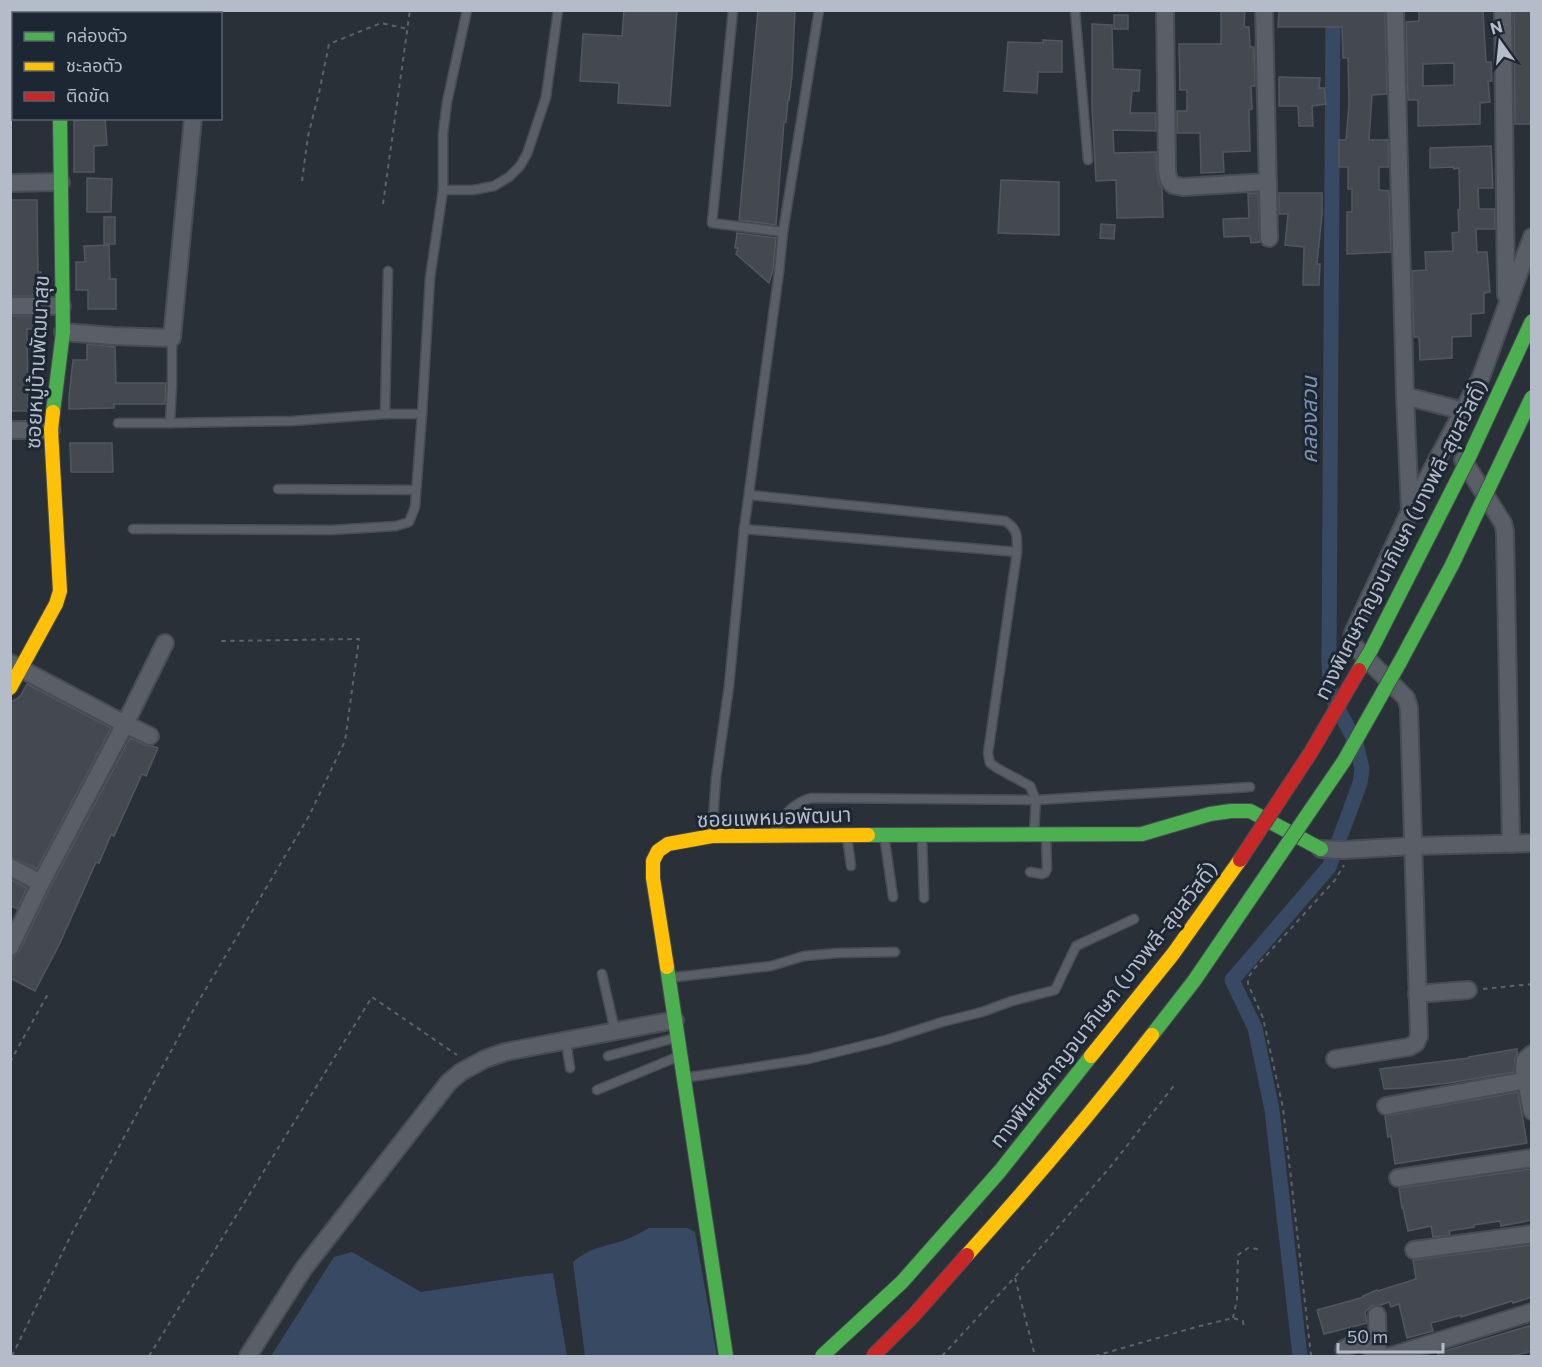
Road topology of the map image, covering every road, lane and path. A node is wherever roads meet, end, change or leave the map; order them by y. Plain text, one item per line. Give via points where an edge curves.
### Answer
1 (410, 10) edge
2 (468, 10) edge
3 (558, 10) edge
4 (733, 10) edge
5 (819, 10) edge
6 (1075, 10) edge
7 (1165, 10) edge
8 (1264, 10) edge
9 (1395, 10) edge
10 (1503, 10) edge
11 (408, 29) junction
12 (60, 120) edge
13 (193, 120) edge
14 (1088, 160) dead end
15 (302, 181) dead end
16 (61, 182) junction
17 (1268, 182) junction
18 (10, 183) edge
19 (443, 190) junction
20 (383, 204) dead end
21 (783, 232) junction
22 (1532, 237) edge
23 (1269, 238) dead end
24 (388, 271) dead end
25 (10, 306) edge
26 (62, 306) junction
27 (1506, 308) junction
28 (1532, 321) edge
29 (63, 332) junction
30 (172, 338) junction
31 (1405, 396) junction
32 (1532, 397) edge
33 (1464, 411) junction
34 (385, 414) junction
35 (422, 414) junction
36 (118, 423) dead end
37 (170, 423) junction
38 (10, 430) edge
39 (51, 430) junction
40 (1449, 439) junction
41 (278, 489) dead end
42 (416, 490) junction
43 (749, 495) junction
44 (1410, 511) junction
45 (133, 529) dead end
46 (744, 529) junction
47 (1017, 552) junction
48 (220, 641) dead end
49 (165, 643) dead end
50 (15, 666) edge
51 (10, 688) edge
52 (125, 724) junction
53 (150, 736) dead end
54 (1250, 787) dead end
55 (1036, 800) junction
56 (846, 834) junction
57 (884, 834) junction
58 (922, 834) junction
59 (1040, 834) junction
60 (771, 835) junction
61 (712, 836) junction
62 (1532, 843) edge
63 (1512, 844) junction
64 (1414, 846) junction
65 (1321, 849) joint
66 (1345, 849) junction
67 (851, 866) dead end
68 (10, 867) edge
69 (1030, 872) dead end
70 (41, 883) junction
71 (893, 897) dead end
72 (924, 898) dead end
73 (1134, 919) dead end
74 (10, 947) edge
75 (895, 952) dead end
76 (602, 974) dead end
77 (668, 978) junction
78 (1532, 984) edge
79 (1468, 990) joint
80 (49, 992) dead end
81 (1418, 994) junction
82 (675, 1020) junction
83 (615, 1031) junction
84 (678, 1038) junction
85 (566, 1041) junction
86 (1532, 1054) edge
87 (608, 1056) dead end
88 (680, 1056) junction
89 (1335, 1059) dead end
90 (10, 1062) edge
91 (472, 1066) junction
92 (570, 1068) dead end
93 (684, 1078) junction
94 (1527, 1080) junction
95 (1176, 1083) dead end
96 (597, 1090) dead end
97 (1386, 1106) dead end
98 (1532, 1111) edge
99 (1532, 1158) edge
100 (1398, 1178) dead end
101 (1532, 1234) edge
102 (1259, 1249) dead end
103 (1414, 1250) dead end
104 (1015, 1277) junction
105 (1532, 1312) edge
106 (1377, 1315) dead end
107 (1233, 1318) junction
108 (1244, 1329) dead end
109 (1344, 1349) dead end
110 (12, 1356) edge
111 (149, 1356) edge
112 (248, 1356) edge
113 (726, 1356) edge
114 (822, 1356) edge
115 (873, 1356) edge
116 (942, 1356) edge
117 (1035, 1356) edge
118 (1095, 1356) edge
119 (1311, 1356) edge
120 (1378, 1356) edge
121 (1383, 1356) edge
122 (1391, 1356) edge

1 - 11 path
2 - 19 lane via 447,102
3 - 19 lane via 546,97 520,166 494,186
4 - 21 lane via 712,223
5 - 21 lane
6 - 14 lane
7 - 17 street via 1169,180 1183,187
8 - 17 street
9 - 31 street
10 - 27 street
11 - 15 path via 381,23 329,44
11 - 20 path
12 - 16 main road, ซอยหมู่บ้านพัฒนาสุข
13 - 30 street
16 - 18 street
16 - 26 main road, ซอยหมู่บ้านพัฒนาสุข
17 - 23 street
19 - 35 lane via 429,278
21 - 43 lane
22 - 27 street
24 - 34 lane
25 - 26 street
26 - 29 main road, ซอยหมู่บ้านพัฒนาสุข
27 - 33 street via 1482,377
28 - 114 main road, ทางพิเศษกาญจนาภิเษก (บางพลี-สุขสวัสดิ์), bridge via 1470,455 1371,650 1311,752 1231,874 1173,954 1000,1171 902,1282
29 - 30 street
29 - 39 main road, ซอยหมู่บ้านพัฒนาสุข
30 - 37 lane
31 - 33 street
31 - 44 street
32 - 115 main road, bridge via 1452,565 1344,761 1194,981 1016,1201 914,1316
33 - 40 street
34 - 35 lane
34 - 37 lane via 292,421
35 - 42 lane
36 - 37 lane
38 - 39 street
39 - 50 main road, ซอยหมู่บ้านพัฒนาสุข via 60,591 56,604
40 - 44 street
40 - 63 street via 1505,531
41 - 42 lane
42 - 45 lane via 409,522 396,526 331,530
43 - 46 lane
43 - 47 lane via 1005,521 1017,534
44 - 64 street via 1352,639 1354,646 1406,698
46 - 47 lane
46 - 61 lane
47 - 55 lane via 988,753 990,763 1030,786
48 - 110 path via 359,639 345,741 309,816 195,1007 72,1233
49 - 52 street
50 - 51 main road, ซอยหมู่บ้านพัฒนาสุข
50 - 52 street
52 - 53 street
52 - 70 street
54 - 55 lane
55 - 59 lane
55 - 60 lane via 811,798 799,801
56 - 57 main road, ซอยแพหมอพัฒนา
56 - 60 main road, ซอยแพหมอพัฒนา
56 - 67 lane
57 - 58 main road, ซอยแพหมอพัฒนา
57 - 71 lane
58 - 59 main road, ซอยแพหมอพัฒนา
58 - 72 lane
59 - 65 main road, ซอยแพหมอพัฒนา via 1142,834 1210,814 1250,811
59 - 69 lane via 1047,869 1042,874
60 - 61 main road, ซอยแพหมอพัฒนา
61 - 77 main road, ซอยแพหมอพัฒนา via 668,844 653,861 652,878
62 - 63 street
63 - 64 street
64 - 66 street
64 - 81 street
65 - 66 street
66 - 119 path via 1342,869 1335,880 1248,978 1263,1018 1283,1108
68 - 70 street
70 - 74 street
73 - 93 lane via 1076,946 1055,990 808,1059
75 - 77 lane via 804,956 771,966
76 - 83 lane
77 - 82 main road, ซอยแพหมอพัฒนา
78 - 79 path
79 - 81 street
80 - 90 path
81 - 89 street via 1416,1043
82 - 83 street
82 - 84 main road, ซอยแพหมอพัฒนา
83 - 85 street
84 - 87 lane
84 - 88 main road, ซอยแพหมอพัฒนา
84 - 93 lane
85 - 91 street via 505,1052
85 - 92 lane
86 - 94 street via 1525,1060
88 - 93 main road, ซอยแพหมอพัฒนา
88 - 96 lane
91 - 111 path via 372,997
91 - 112 street via 449,1082 304,1268
93 - 113 main road, ซอยแพหมอพัฒนา
94 - 97 street
94 - 98 street
95 - 104 path
99 - 100 street
101 - 103 street
102 - 107 path via 1248,1248 1238,1255
104 - 116 path
104 - 117 path
105 - 122 street
106 - 120 street
107 - 108 path via 1243,1321
107 - 118 path
109 - 120 street via 1365,1344
120 - 121 street

